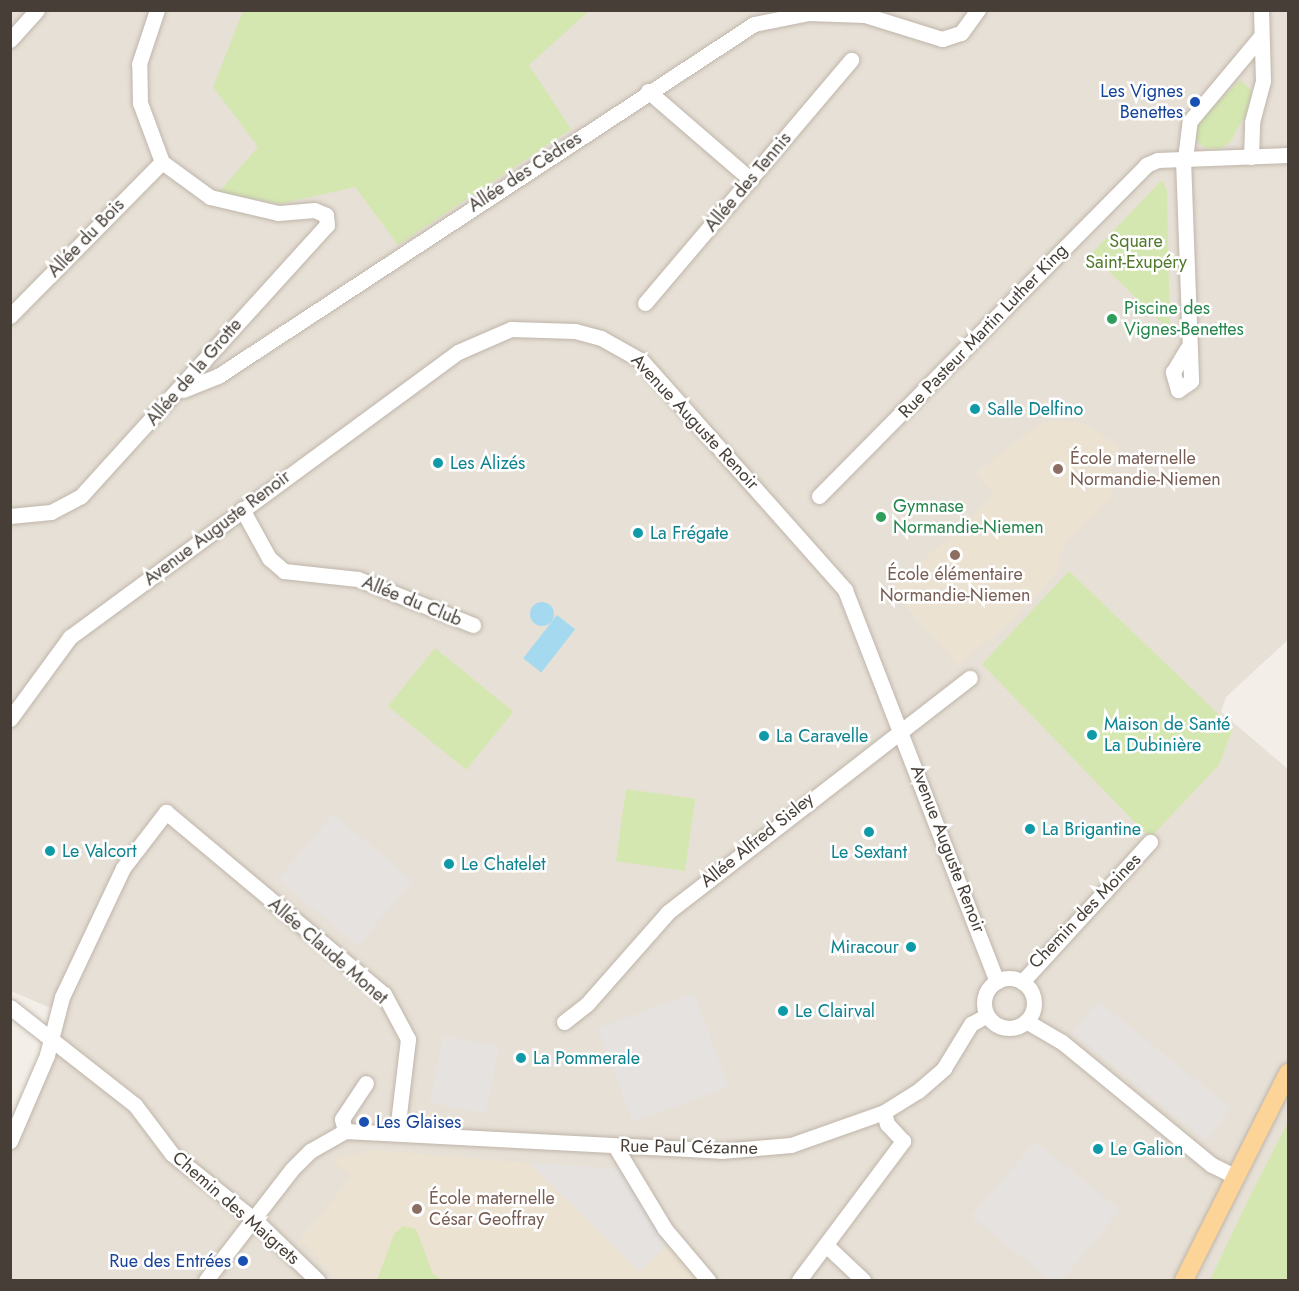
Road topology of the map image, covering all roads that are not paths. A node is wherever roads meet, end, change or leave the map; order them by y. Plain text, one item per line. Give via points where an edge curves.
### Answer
1 (37, 10) edge
2 (157, 10) edge
3 (978, 10) edge
4 (1261, 10) edge
5 (885, 14) edge
6 (1261, 36) junction
7 (10, 40) edge
8 (851, 60) dead end
9 (1238, 70) junction
10 (1263, 81) junction
11 (648, 92) junction
12 (1288, 155) edge
13 (1251, 157) junction
14 (1184, 159) junction
15 (162, 162) junction
16 (751, 180) junction
17 (645, 303) dead end
18 (10, 316) edge
19 (1187, 350) dead end
20 (183, 390) junction
21 (819, 496) dead end
22 (242, 509) junction
23 (10, 516) edge
24 (473, 626) dead end
25 (969, 678) dead end
26 (10, 719) edge
27 (901, 727) junction
28 (1150, 842) dead end
29 (997, 981) junction
30 (1022, 982) junction
31 (10, 1007) edge
32 (987, 1015) junction
33 (564, 1022) dead end
34 (1026, 1022) junction
35 (52, 1035) junction
36 (366, 1083) dead end
37 (1286, 1086) edge
38 (884, 1112) junction
39 (345, 1131) junction
40 (397, 1131) junction
41 (10, 1141) edge
42 (615, 1146) junction
43 (1235, 1176) junction
44 (256, 1221) junction
45 (826, 1245) junction
46 (206, 1281) edge
47 (317, 1281) edge
48 (708, 1281) edge
49 (799, 1281) edge
50 (863, 1281) edge
51 (1184, 1281) edge

1 - 7 street
2 - 15 street via 139,64 140,103
3 - 5 street via 961,33 942,39 907,31
4 - 6 street
5 - 11 street, Allée des Cèdres via 808,14 754,24
6 - 9 street
6 - 10 street
8 - 16 street, Allée des Tennis
9 - 10 street via 1249,68
9 - 14 street via 1190,121
10 - 13 street via 1252,122
11 - 16 street
11 - 20 street, Allée des Cèdres via 218,376
12 - 13 street
13 - 14 street
14 - 19 street
14 - 21 street, Rue Pasteur Martin Luther King via 1146,165
15 - 18 street, Allée du Bois
15 - 20 street, Allée de la Grotte via 210,197 242,208 314,210 326,215 327,225 200,363
16 - 17 street, Allée des Tennis
20 - 23 street, Allée de la Grotte via 81,496 51,513
22 - 24 street, Allée du Club via 269,558 284,571 358,579
22 - 26 street, Avenue Auguste Renoir via 70,637
22 - 27 street, Avenue Auguste Renoir via 472,344 522,328 601,338 642,361 824,562 845,590
25 - 27 street, Allée Alfred Sisley
27 - 29 street, Avenue Auguste Renoir
27 - 33 street, Allée Alfred Sisley via 668,912 587,1004
28 - 30 street, Chemin des Moines
29 - 30 street
29 - 32 street via 985,996
30 - 34 street via 1034,1000
31 - 35 street
32 - 34 street via 1005,1028
32 - 38 street, Rue Paul Cézanne via 971,1024 944,1068
34 - 43 street via 1062,1042 1212,1165
35 - 40 street, Allée Claude Monet via 62,997 123,868 166,812 384,994 408,1039
35 - 41 street
35 - 44 street, Chemin des Maigrets via 135,1104 172,1154
36 - 39 street via 342,1119
37 - 43 main road
38 - 42 street, Rue Paul Cézanne via 823,1135 755,1150
38 - 45 street via 887,1124 903,1142
39 - 40 street, Rue Paul Cézanne
39 - 44 street via 310,1151
40 - 42 street, Rue Paul Cézanne
42 - 48 street via 665,1229
43 - 51 main road
44 - 46 street
44 - 47 street, Chemin des Maigrets
45 - 49 street
45 - 50 street

